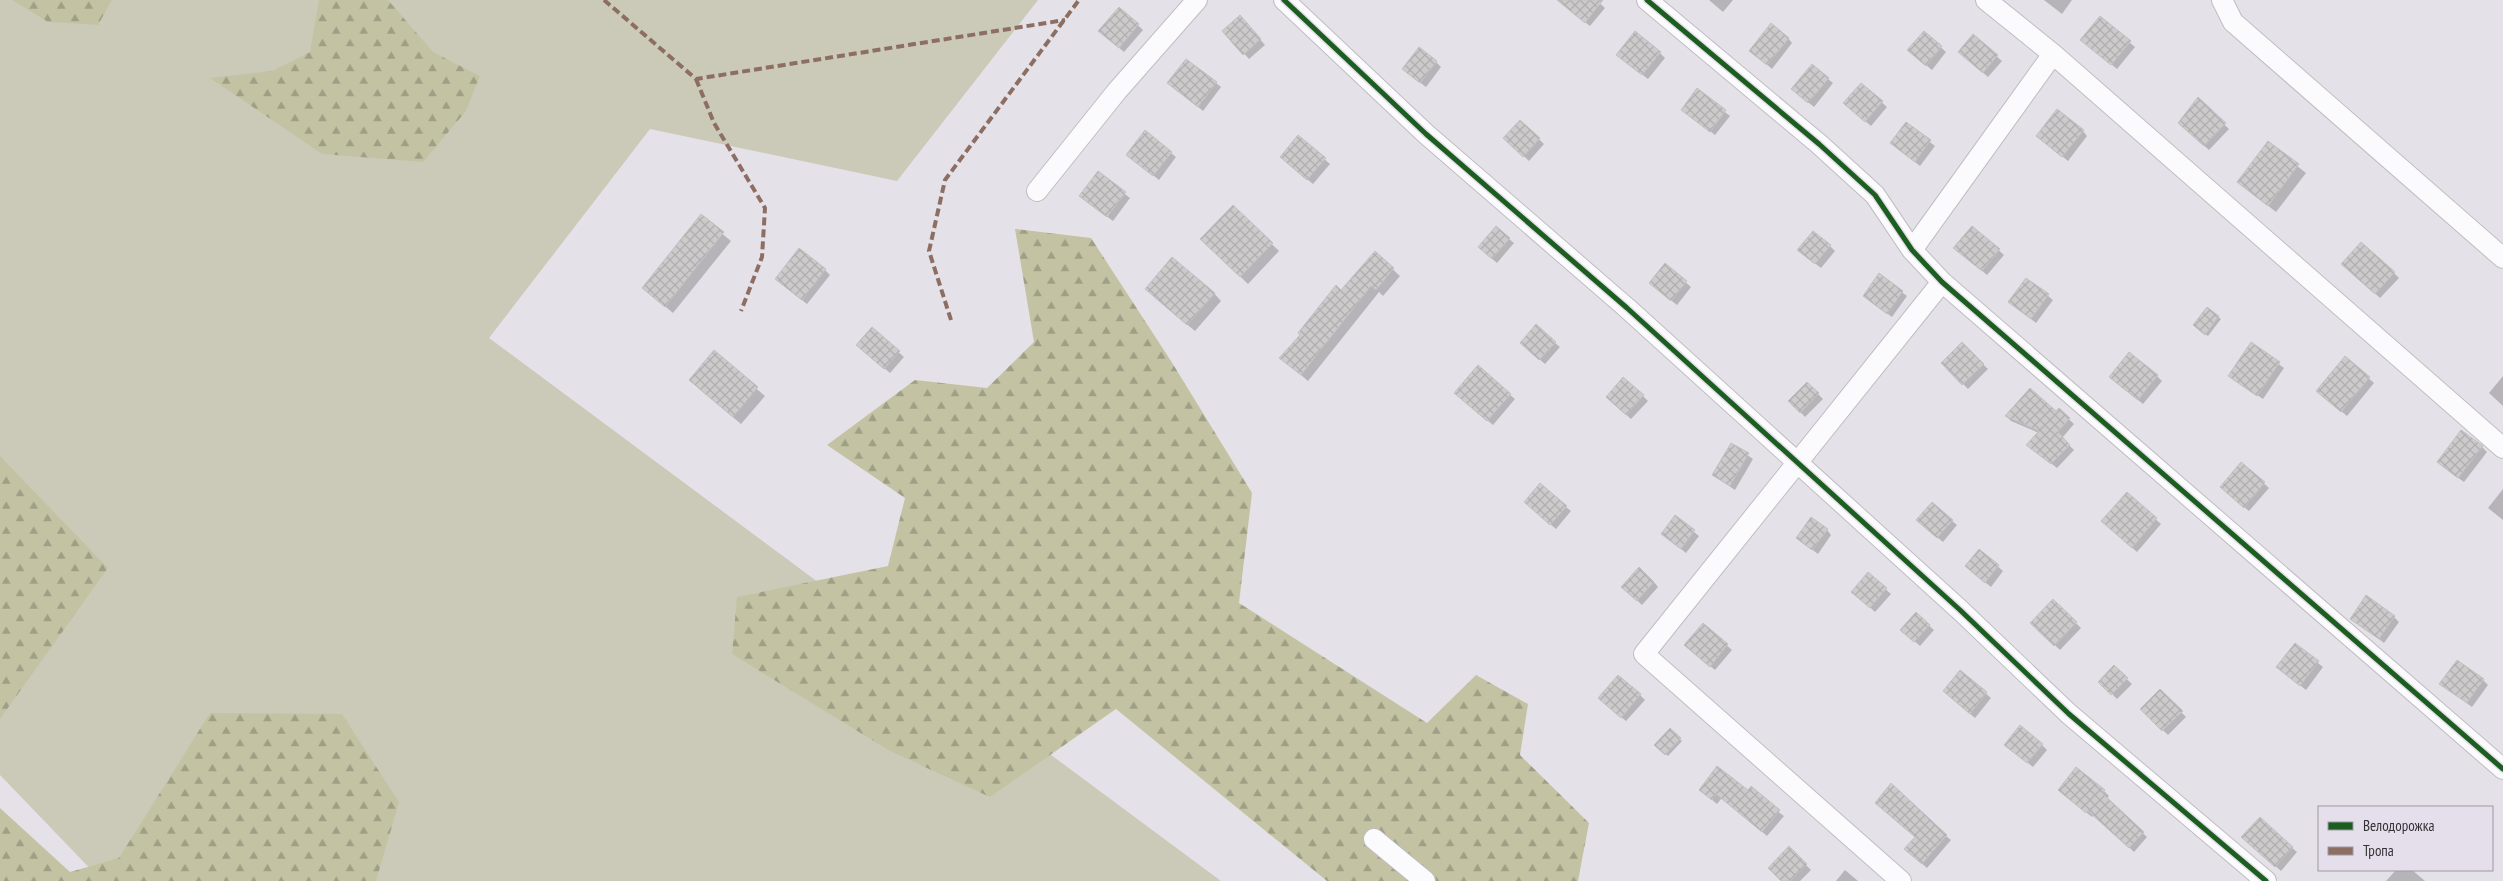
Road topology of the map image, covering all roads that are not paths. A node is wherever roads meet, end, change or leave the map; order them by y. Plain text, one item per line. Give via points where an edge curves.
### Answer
1 (1197, 0) edge
2 (1284, 0) edge
3 (1648, 0) edge
4 (1986, 0) edge
5 (2206, 0) edge
6 (2222, 0) edge
7 (2233, 22) junction
8 (2053, 54) junction
9 (1038, 191) dead end
10 (1912, 250) junction
11 (2503, 258) edge
12 (1942, 282) junction
13 (2503, 448) edge
14 (1798, 462) junction
15 (2503, 769) edge
16 (1374, 839) dead end
17 (1424, 881) edge
18 (1901, 881) edge
19 (2266, 881) edge

1 - 9 street via 1117,90
2 - 14 street via 1426,134
3 - 10 street via 1875,195
4 - 8 street
5 - 7 street
6 - 7 street
7 - 11 street
8 - 10 street
8 - 13 street
10 - 12 street
12 - 14 street
12 - 15 street
14 - 18 street via 1644,654
14 - 19 street via 2069,714
16 - 17 street

